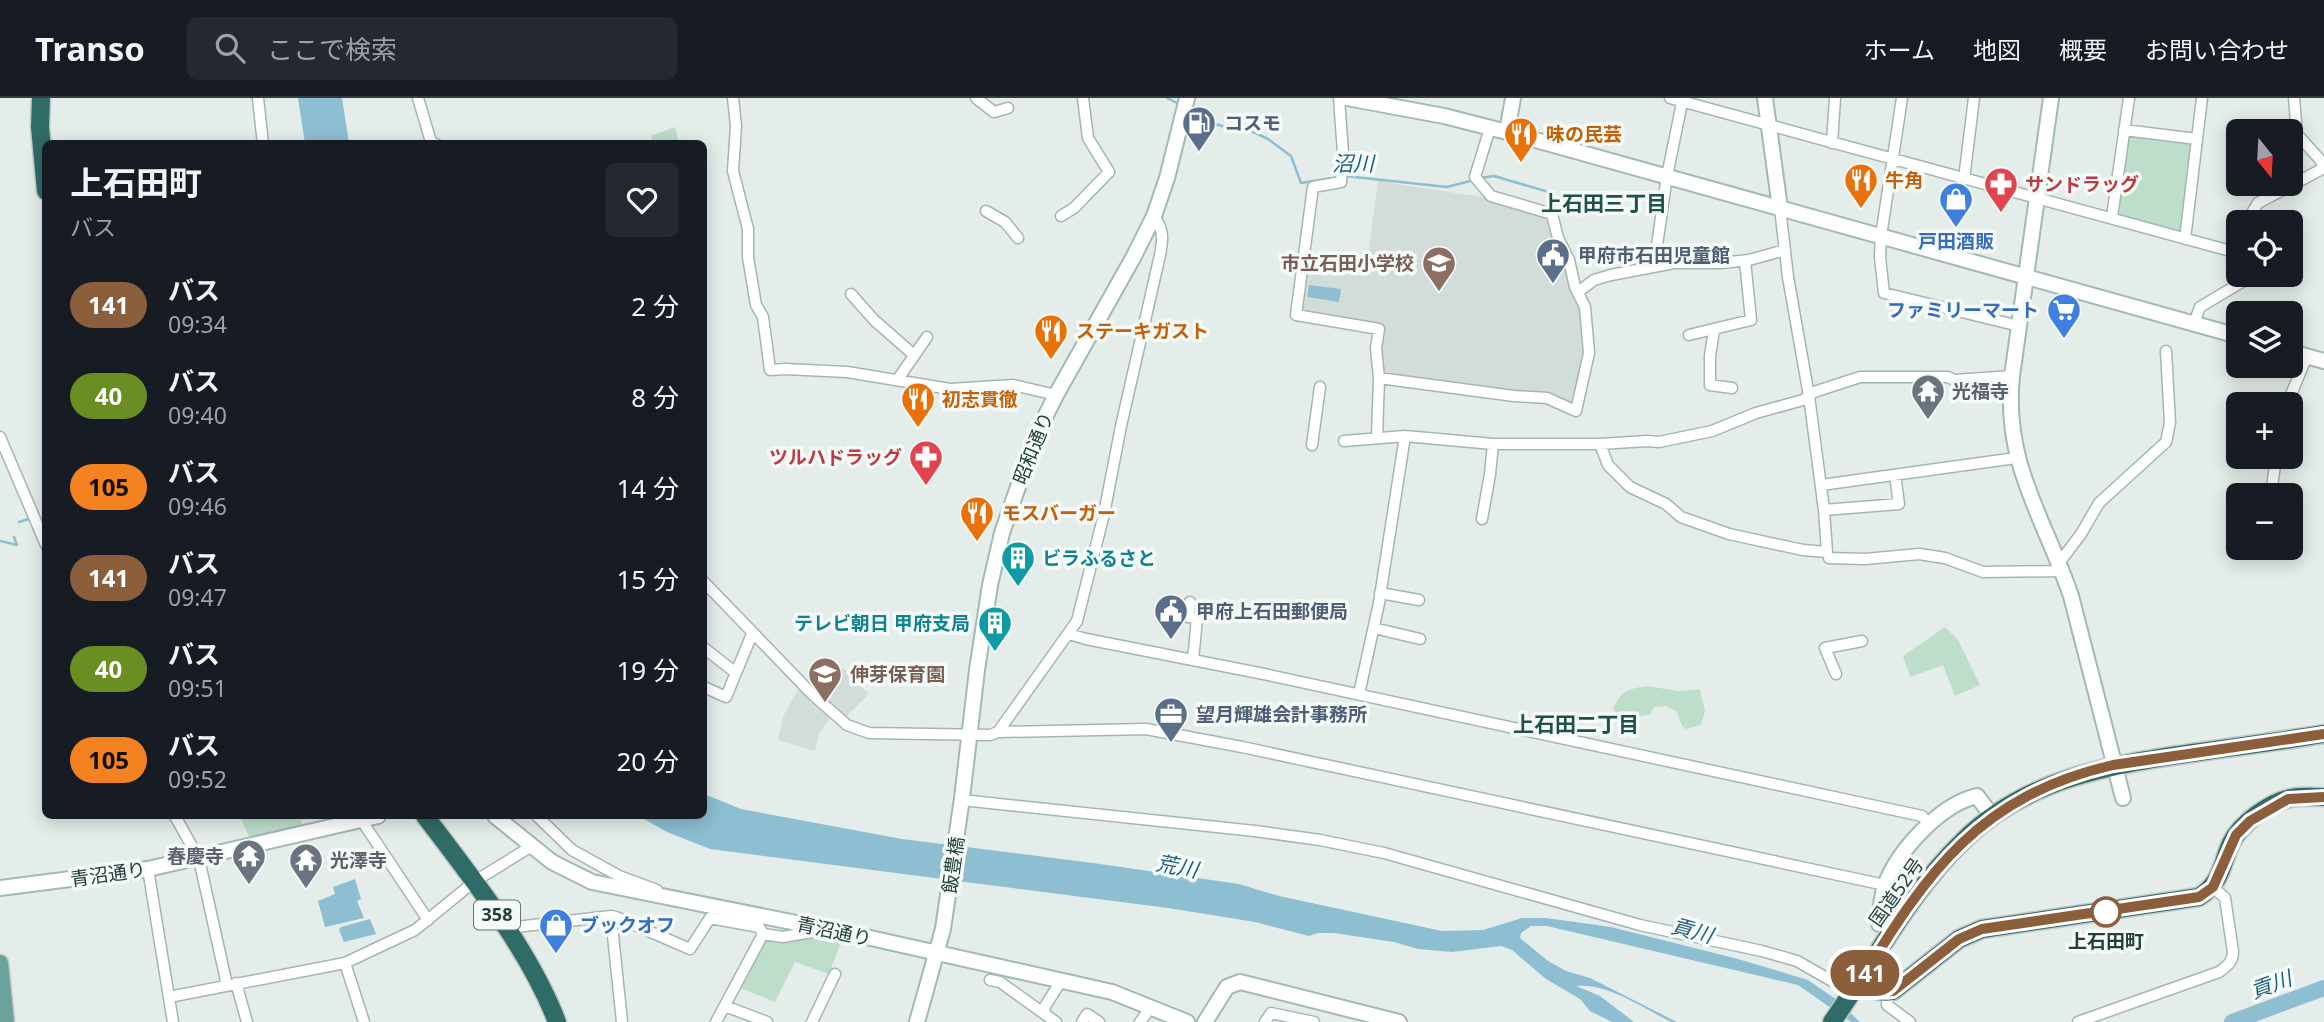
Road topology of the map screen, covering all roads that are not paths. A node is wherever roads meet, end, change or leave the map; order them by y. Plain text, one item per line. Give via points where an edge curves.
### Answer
1 (41, 98) edge
2 (418, 98) edge
3 (733, 98) edge
4 (976, 98) edge
5 (1083, 98) edge
6 (1187, 98) edge
7 (1339, 98) edge
8 (1347, 98) edge
9 (1513, 98) edge
10 (1670, 98) edge
11 (1765, 98) edge
12 (1835, 98) edge
13 (1902, 98) edge
14 (1974, 98) edge
15 (2051, 98) edge
16 (2129, 98) edge
17 (2202, 98) edge
18 (2294, 98) edge
19 (259, 100) edge
20 (1683, 100) edge
21 (1008, 108) dead end
22 (1769, 126) junction
23 (1490, 128) junction
24 (2124, 130) junction
25 (1507, 132) junction
26 (2197, 139) junction
27 (263, 140) edge
28 (430, 140) edge
29 (1832, 144) junction
30 (42, 155) edge
31 (1894, 160) junction
32 (2324, 168) edge
33 (1667, 176) junction
34 (1964, 179) junction
35 (2037, 197) junction
36 (1780, 208) junction
37 (2254, 210) edge
38 (986, 211) dead end
39 (1061, 216) dead end
40 (1154, 216) junction
41 (2112, 217) junction
42 (1881, 236) junction
43 (1018, 238) dead end
44 (2185, 239) junction
45 (1786, 250) junction
46 (2226, 250) edge
47 (1745, 261) junction
48 (1654, 266) junction
49 (2026, 276) junction
50 (2234, 287) edge
51 (1578, 292) junction
52 (851, 294) dead end
53 (2193, 323) junction
54 (2019, 326) junction
55 (1714, 330) junction
56 (2226, 333) edge
57 (1689, 335) dead end
58 (927, 337) dead end
59 (2166, 351) dead end
60 (914, 355) junction
61 (2303, 355) edge
62 (2307, 356) junction
63 (2324, 362) edge
64 (2012, 376) junction
65 (1379, 378) junction
66 (898, 379) junction
67 (1320, 387) dead end
68 (1732, 388) dead end
69 (2292, 392) edge
70 (1056, 395) junction
71 (1809, 396) junction
72 (1405, 436) junction
73 (0, 437) edge
74 (1377, 437) junction
75 (1344, 441) dead end
76 (1312, 444) dead end
77 (1493, 444) junction
78 (1600, 444) junction
79 (2016, 458) junction
80 (1895, 475) junction
81 (1821, 485) junction
82 (1824, 510) junction
83 (1482, 519) dead end
84 (42, 531) edge
85 (1828, 555) junction
86 (2061, 567) junction
87 (707, 585) edge
88 (1380, 593) junction
89 (1419, 600) dead end
90 (1190, 602) dead end
91 (1374, 628) junction
92 (752, 634) junction
93 (1069, 634) junction
94 (1420, 639) dead end
95 (1862, 641) dead end
96 (707, 650) edge
97 (1193, 660) junction
98 (736, 673) junction
99 (1836, 674) dead end
100 (707, 688) edge
101 (1359, 694) junction
102 (998, 732) junction
103 (970, 733) junction
104 (2324, 734) edge
105 (2113, 765) junction
106 (2324, 797) edge
107 (2123, 799) dead end
108 (962, 800) junction
109 (1992, 816) junction
110 (177, 819) edge
111 (368, 819) edge
112 (427, 819) edge
113 (499, 819) edge
114 (540, 819) edge
115 (362, 821) junction
116 (1929, 824) junction
117 (532, 846) junction
118 (199, 859) junction
119 (148, 869) junction
120 (475, 881) junction
121 (1885, 885) junction
122 (2213, 887) junction
123 (0, 888) edge
124 (683, 899) junction
125 (611, 916) junction
126 (428, 920) junction
127 (1879, 924) dead end
128 (826, 929) junction
129 (508, 933) junction
130 (763, 934) junction
131 (936, 952) junction
132 (0, 963) edge
133 (345, 963) junction
134 (0, 969) edge
135 (835, 974) dead end
136 (990, 980) dead end
137 (1061, 981) junction
138 (231, 984) junction
139 (1854, 990) junction
140 (1888, 992) junction
141 (169, 997) junction
142 (725, 1006) junction
143 (1151, 1007) junction
144 (1051, 1019) edge
145 (6, 1022) edge
146 (173, 1022) edge
147 (247, 1022) edge
148 (364, 1022) edge
149 (557, 1022) edge
150 (622, 1022) edge
151 (716, 1022) edge
152 (767, 1022) edge
153 (812, 1022) edge
154 (917, 1022) edge
155 (1082, 1022) edge
156 (1099, 1022) edge
157 (1140, 1022) edge
158 (1187, 1022) edge
159 (1205, 1022) edge
160 (1265, 1022) edge
161 (1314, 1022) edge
162 (1399, 1022) edge
163 (1832, 1022) edge
164 (1910, 1022) edge
165 (2078, 1022) edge

1 - 30 highway
2 - 28 street
3 - 66 street via 733,171 748,229 748,257 770,370
4 - 21 street via 994,112
5 - 39 street via 1088,138 1109,172
6 - 40 street, 昭和通り
7 - 65 street via 1341,182 1313,187 1296,315 1379,329
8 - 23 street
9 - 25 street
10 - 20 street
11 - 22 street
12 - 29 street
13 - 31 street
14 - 34 street
15 - 35 street
16 - 24 street
17 - 26 street
18 - 32 street via 2297,134
19 - 27 street
20 - 22 street
20 - 33 street
22 - 29 street
22 - 36 street
23 - 25 street
23 - 51 street via 1475,177 1491,196 1552,214
24 - 26 street
24 - 41 street
25 - 33 street
26 - 44 street
29 - 31 street
31 - 34 street
31 - 42 street
32 - 37 street via 2258,203
33 - 36 street
33 - 48 street
34 - 35 street
35 - 41 street
35 - 49 street
36 - 42 street
36 - 45 street
38 - 43 street via 1005,222
40 - 70 street, 昭和通り
40 - 93 street via 1163,235 1160,255 1083,600
41 - 44 street
42 - 49 street
42 - 54 street via 1884,293
44 - 46 street
45 - 47 street
45 - 71 street
47 - 48 street
47 - 55 street via 1751,320
48 - 51 street via 1601,277
49 - 53 street
49 - 54 street
50 - 53 street via 2200,307
51 - 65 street via 1585,307 1589,353 1576,411 1547,398
52 - 60 street
53 - 56 street
54 - 64 street
55 - 57 street
55 - 68 street via 1710,385
58 - 60 street
59 - 86 street via 2170,423 2166,442 2099,503
60 - 66 street
61 - 62 street
62 - 63 street
62 - 69 street
64 - 71 street via 1954,380 1860,377
64 - 79 street via 2010,415
65 - 74 street
66 - 70 street via 950,389 1020,386
67 - 76 street
70 - 103 street, 昭和通り via 1036,435 1002,533 990,585
71 - 78 street via 1687,437
71 - 81 street
72 - 74 street
72 - 77 street
72 - 88 street
73 - 84 street
74 - 75 street
77 - 78 street
77 - 83 street
78 - 85 street via 1608,465 1630,487 1666,504 1681,517 1729,534
79 - 80 street
79 - 86 street
80 - 81 street
80 - 82 street via 1899,504
81 - 82 street
82 - 85 street
85 - 86 street via 1865,559 1919,554 1983,572
86 - 105 street
87 - 92 street
88 - 89 street
88 - 91 street
90 - 97 street via 1188,617 1197,618
91 - 94 street
91 - 101 street
92 - 98 street
92 - 103 street via 847,725 869,733
93 - 97 street
93 - 102 street
95 - 99 street via 1825,648
96 - 98 street
97 - 101 street
98 - 100 street via 726,697
101 - 116 street via 1922,816
102 - 103 street
102 - 121 street via 1146,729
103 - 108 street, 昭和通り
104 - 105 highway, 国道52号
105 - 107 street
105 - 109 highway, 国道52号 via 2060,780
106 - 122 highway via 2288,799 2250,821 2236,835
108 - 131 street, 飯豊橋
108 - 139 street via 1255,831 1374,851 1640,925 1797,961
109 - 116 street via 1977,796
109 - 139 highway, 国道52号 via 1934,873
110 - 118 street
111 - 115 street, 青沼通り
112 - 120 highway, 358
113 - 117 street, 青沼通り
114 - 124 street via 592,862
115 - 118 street, 青沼通り
115 - 126 street
116 - 121 street via 1908,845
117 - 120 street
117 - 124 street, 青沼通り via 592,882
118 - 119 street, 青沼通り
118 - 138 street
119 - 123 street, 青沼通り
119 - 141 street
120 - 126 street
120 - 129 highway, 358
121 - 127 street
122 - 140 highway via 2190,900 1982,929 1959,939
122 - 165 street via 2225,898 2233,952 2229,964 2219,972
124 - 128 street, 青沼通り
125 - 129 street via 516,927
125 - 130 street via 690,949 710,918 759,927
125 - 150 street
126 - 133 street
128 - 130 street via 782,937
128 - 131 street, 青沼通り
129 - 149 highway, 358 via 533,970
130 - 142 street
131 - 137 street, 青沼通り
131 - 154 street
132 - 134 main road
133 - 138 street
133 - 148 street
134 - 145 main road
135 - 153 street
136 - 144 street via 1000,982
137 - 143 street, 青沼通り via 1112,992
137 - 144 street via 1045,1008
138 - 141 street
138 - 147 street
139 - 140 highway
139 - 163 highway, 国道52号
140 - 164 street via 1886,1005
141 - 146 street
142 - 151 street
142 - 152 street
143 - 157 street
143 - 158 street, 青沼通り
155 - 156 street via 1087,1014
159 - 162 street via 1227,987 1240,982
160 - 161 street via 1271,1013

